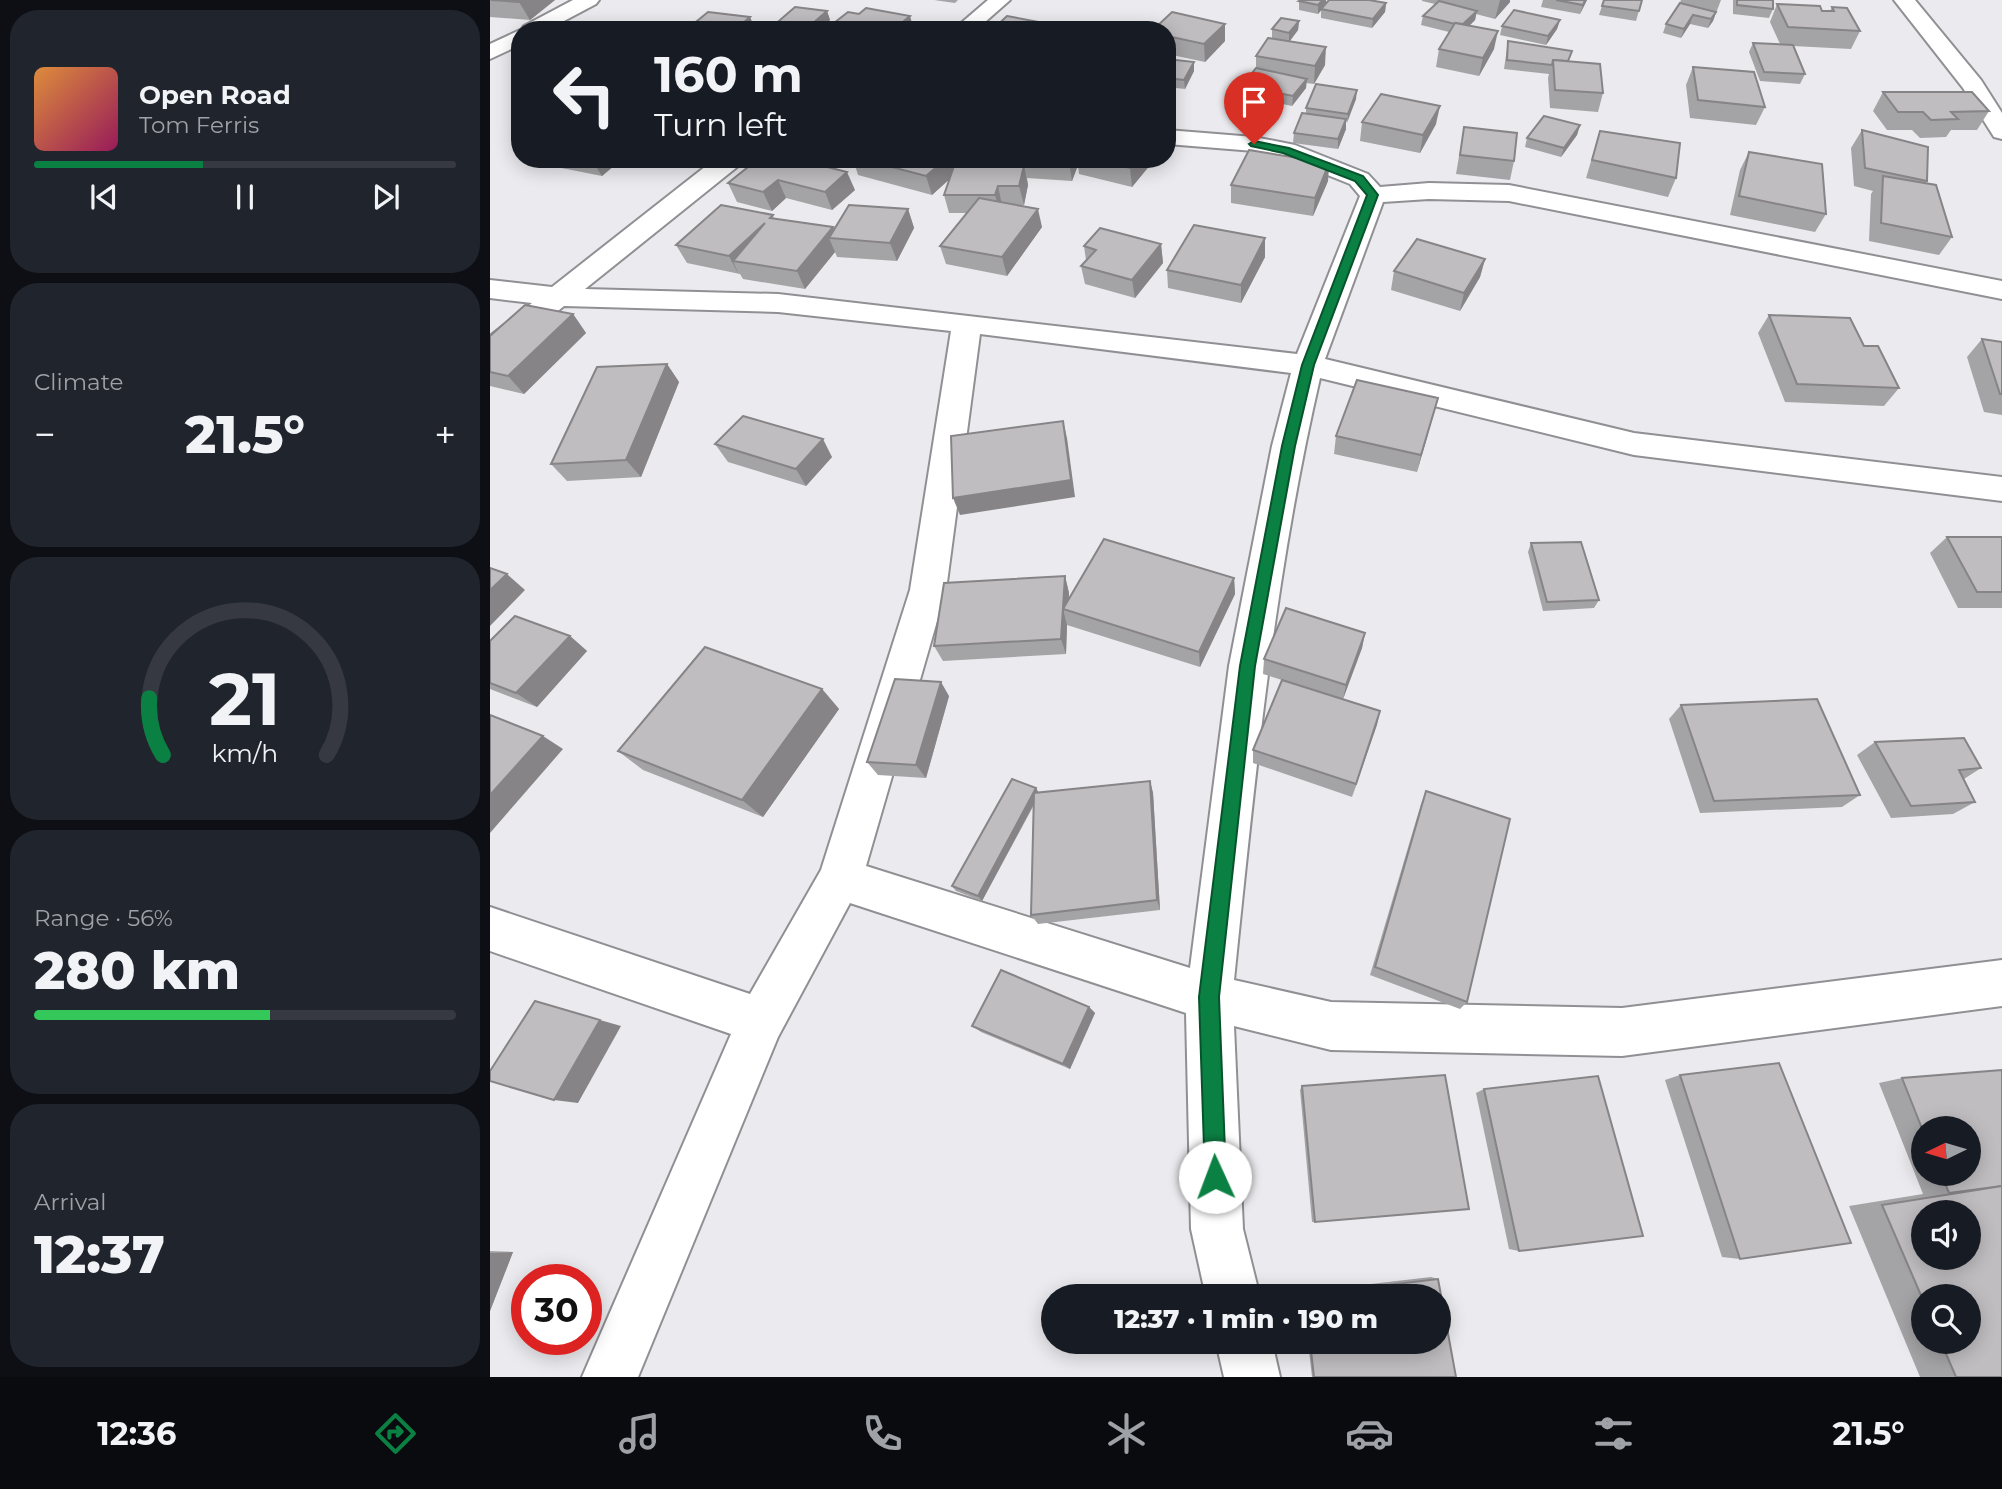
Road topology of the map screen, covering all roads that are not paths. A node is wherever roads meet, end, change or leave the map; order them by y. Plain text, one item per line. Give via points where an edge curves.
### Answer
1 (589, 0) edge
2 (1000, 0) edge
3 (1904, 0) edge
4 (548, 21) edge
5 (974, 21) edge
6 (511, 41) edge
7 (490, 53) edge
8 (2002, 132) edge
9 (1176, 139) edge
10 (720, 168) edge
11 (1373, 195) junction
12 (490, 289) edge
13 (2002, 290) edge
14 (560, 297) junction
15 (967, 323) junction
16 (490, 351) edge
17 (1308, 365) junction
18 (2002, 489) edge
19 (840, 879) junction
20 (490, 929) edge
21 (2002, 982) edge
22 (1209, 997) junction
23 (761, 1021) junction
24 (1230, 1284) edge
25 (1247, 1354) edge
26 (610, 1377) edge
27 (1252, 1377) edge

1 - 4 street
2 - 5 street
3 - 8 street via 1972,85
6 - 7 street
9 - 11 street via 1286,150 1359,178
10 - 14 street
11 - 13 street via 1509,193
11 - 17 street
12 - 14 street
14 - 15 street via 779,303
14 - 16 street
15 - 17 street
15 - 19 street via 928,590
17 - 18 street via 1634,444
17 - 22 street via 1288,446 1248,666
19 - 22 street
19 - 23 street
20 - 23 street
21 - 22 street via 1622,1032 1331,1026
22 - 24 street via 1217,1228
23 - 26 street
25 - 27 street

